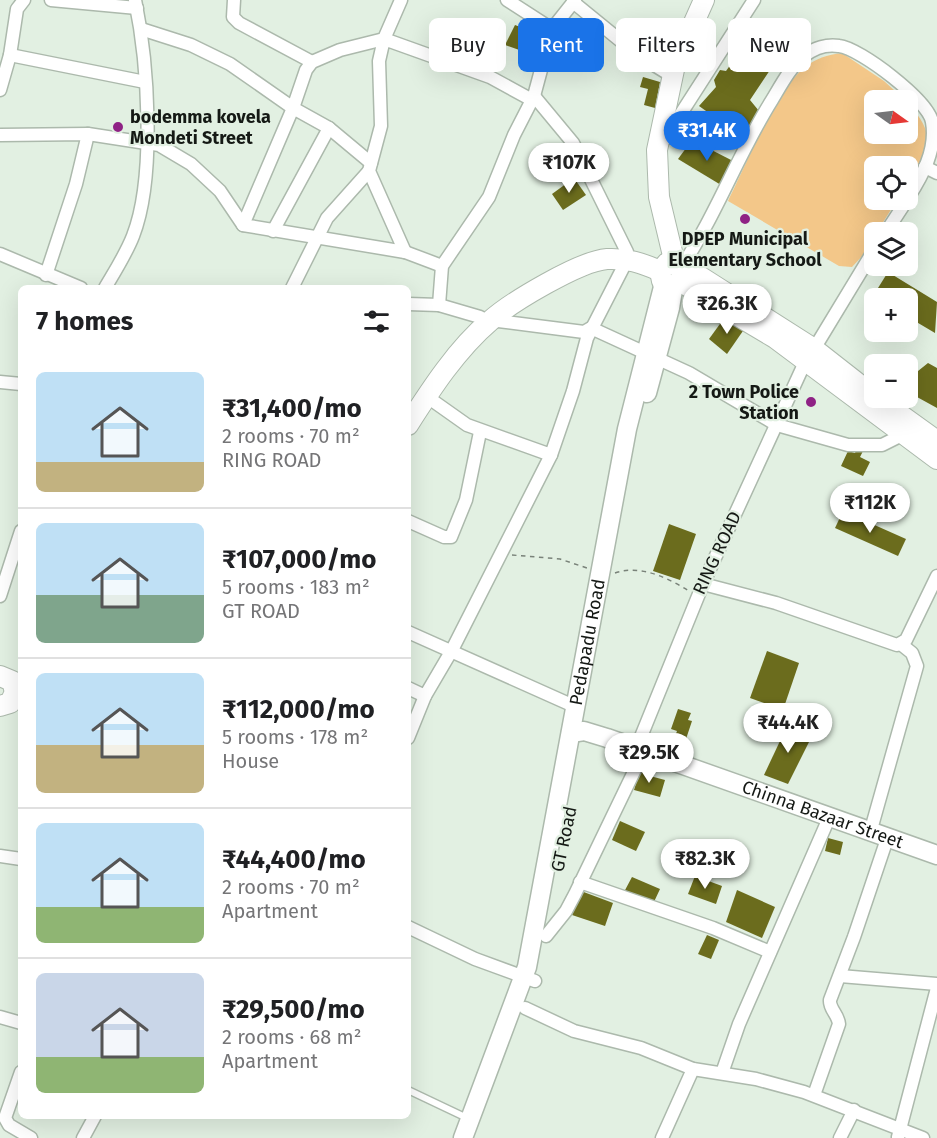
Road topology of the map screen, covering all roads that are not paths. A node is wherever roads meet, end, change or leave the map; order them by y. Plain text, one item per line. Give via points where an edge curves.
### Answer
1 (24, 0) edge
2 (51, 0) edge
3 (234, 0) edge
4 (401, 0) edge
5 (507, 0) edge
6 (704, 0) edge
7 (754, 0) edge
8 (574, 1) edge
9 (136, 4) edge
10 (536, 18) edge
11 (560, 18) edge
12 (141, 29) junction
13 (384, 39) junction
14 (10, 56) junction
15 (312, 62) junction
16 (540, 72) edge
17 (672, 76) junction
18 (145, 82) junction
19 (0, 90) edge
20 (533, 98) junction
21 (293, 108) junction
22 (329, 128) junction
23 (88, 134) junction
24 (0, 135) edge
25 (147, 142) junction
26 (657, 150) junction
27 (925, 166) junction
28 (370, 167) junction
29 (937, 173) edge
30 (918, 179) edge
31 (243, 225) junction
32 (273, 231) junction
33 (317, 238) junction
34 (405, 252) junction
35 (0, 254) edge
36 (627, 256) junction
37 (442, 266) junction
38 (864, 266) edge
39 (672, 272) junction
40 (46, 275) junction
41 (73, 285) edge
42 (107, 285) edge
43 (294, 285) edge
44 (411, 304) edge
45 (439, 305) junction
46 (485, 319) junction
47 (591, 328) junction
48 (810, 355) junction
49 (651, 356) junction
50 (0, 382) edge
51 (18, 384) edge
52 (864, 389) edge
53 (891, 408) edge
54 (413, 409) edge
55 (777, 425) junction
56 (480, 432) junction
57 (902, 435) junction
58 (937, 441) edge
59 (551, 455) junction
60 (937, 459) edge
61 (411, 522) edge
62 (18, 540) edge
63 (608, 573) junction
64 (937, 576) edge
65 (702, 584) junction
66 (0, 596) edge
67 (411, 633) edge
68 (902, 645) junction
69 (452, 650) junction
70 (411, 689) edge
71 (425, 696) junction
72 (576, 707) junction
73 (411, 731) edge
74 (578, 732) junction
75 (639, 751) junction
76 (829, 818) junction
77 (878, 836) junction
78 (937, 855) edge
79 (0, 856) edge
80 (18, 859) edge
81 (580, 882) junction
82 (411, 928) edge
83 (546, 936) junction
84 (770, 952) junction
85 (840, 976) junction
86 (530, 979) junction
87 (937, 986) edge
88 (525, 1008) junction
89 (0, 1017) edge
90 (18, 1022) edge
91 (693, 1069) junction
92 (722, 1073) junction
93 (18, 1081) edge
94 (411, 1091) edge
95 (813, 1095) junction
96 (854, 1110) junction
97 (92, 1119) edge
98 (470, 1119) junction
99 (898, 1134) edge
100 (31, 1138) edge
101 (83, 1138) edge
102 (463, 1138) edge
103 (475, 1138) edge
104 (662, 1138) edge
105 (840, 1138) edge
106 (923, 1138) edge

1 - 14 street via 17,9
2 - 9 street
3 - 15 street via 233,17 239,23
4 - 13 street
5 - 10 street
6 - 17 main road
7 - 26 street
8 - 11 street
8 - 17 street via 638,55
9 - 12 street
12 - 18 street
12 - 21 street via 191,45 230,64
13 - 15 street
13 - 20 street
13 - 28 street via 379,61 381,126
14 - 18 street
14 - 19 street
15 - 21 street
16 - 20 street
17 - 26 main road
18 - 25 street
20 - 36 street via 573,143
20 - 37 street via 489,197
21 - 22 street
21 - 31 street
22 - 28 street
22 - 32 street
23 - 24 street
23 - 25 street
23 - 40 street
25 - 31 street via 172,150 190,164 220,191
25 - 42 street via 142,201 134,234
26 - 39 main road via 659,197
27 - 29 street
27 - 30 street
27 - 39 street via 932,152 932,120 923,106 887,73 855,51 840,46 820,47 804,56 783,82 699,237
28 - 33 street via 335,207
28 - 34 street
31 - 32 street
32 - 33 street
33 - 34 street
33 - 43 street
34 - 37 street
35 - 40 street
36 - 39 main road
36 - 46 main road via 600,252 562,265 499,303
36 - 47 street
37 - 45 street
38 - 48 street, RING ROAD
39 - 48 main road via 693,272
39 - 49 main road
40 - 41 street
44 - 45 street
45 - 46 street
46 - 47 street via 584,332
46 - 54 main road via 456,341
47 - 49 street
47 - 59 street
48 - 52 main road
48 - 55 street, RING ROAD
48 - 57 main road
49 - 55 street via 689,373
49 - 63 main road, Pedapadu Road via 627,429
50 - 51 street
53 - 58 main road
54 - 56 street
55 - 57 street via 848,445 882,445
55 - 65 street, RING ROAD
56 - 59 street
56 - 61 street via 466,500 451,537
57 - 60 main road
59 - 69 street
62 - 66 street
63 - 72 main road, Pedapadu Road
63 - 74 main road, GT Road
64 - 68 street
65 - 68 street via 776,603
65 - 75 street, RING ROAD
67 - 69 street
68 - 77 street via 916,659 916,675 901,716
69 - 71 street
69 - 72 street
70 - 71 street
71 - 73 street
72 - 74 main road, Pedapadu Road
74 - 75 main road, Chinna Bazaar Street
74 - 83 main road, GT Road
74 - 86 main road, Pedapadu Road
75 - 76 main road, Chinna Bazaar Street
75 - 81 street, RING ROAD
76 - 77 main road, Chinna Bazaar Street
76 - 84 street
77 - 78 main road, Chinna Bazaar Street
77 - 85 street
79 - 80 street
81 - 83 street, RING ROAD via 566,911
81 - 84 street
82 - 86 street via 475,959
83 - 86 main road, GT Road
84 - 92 street
85 - 87 street
85 - 95 street via 830,1006 839,1024
86 - 88 main road, GT Road
86 - 98 main road, Pedapadu Road
87 - 99 street
88 - 91 street via 574,1031 641,1048
88 - 103 main road, GT Road
89 - 90 street
91 - 92 street
91 - 104 street
92 - 95 street via 756,1078
93 - 100 street via 5,1118 9,1125
94 - 98 lane
95 - 96 street
96 - 99 street
96 - 105 street
97 - 101 street
98 - 102 main road, Pedapadu Road
99 - 106 street

